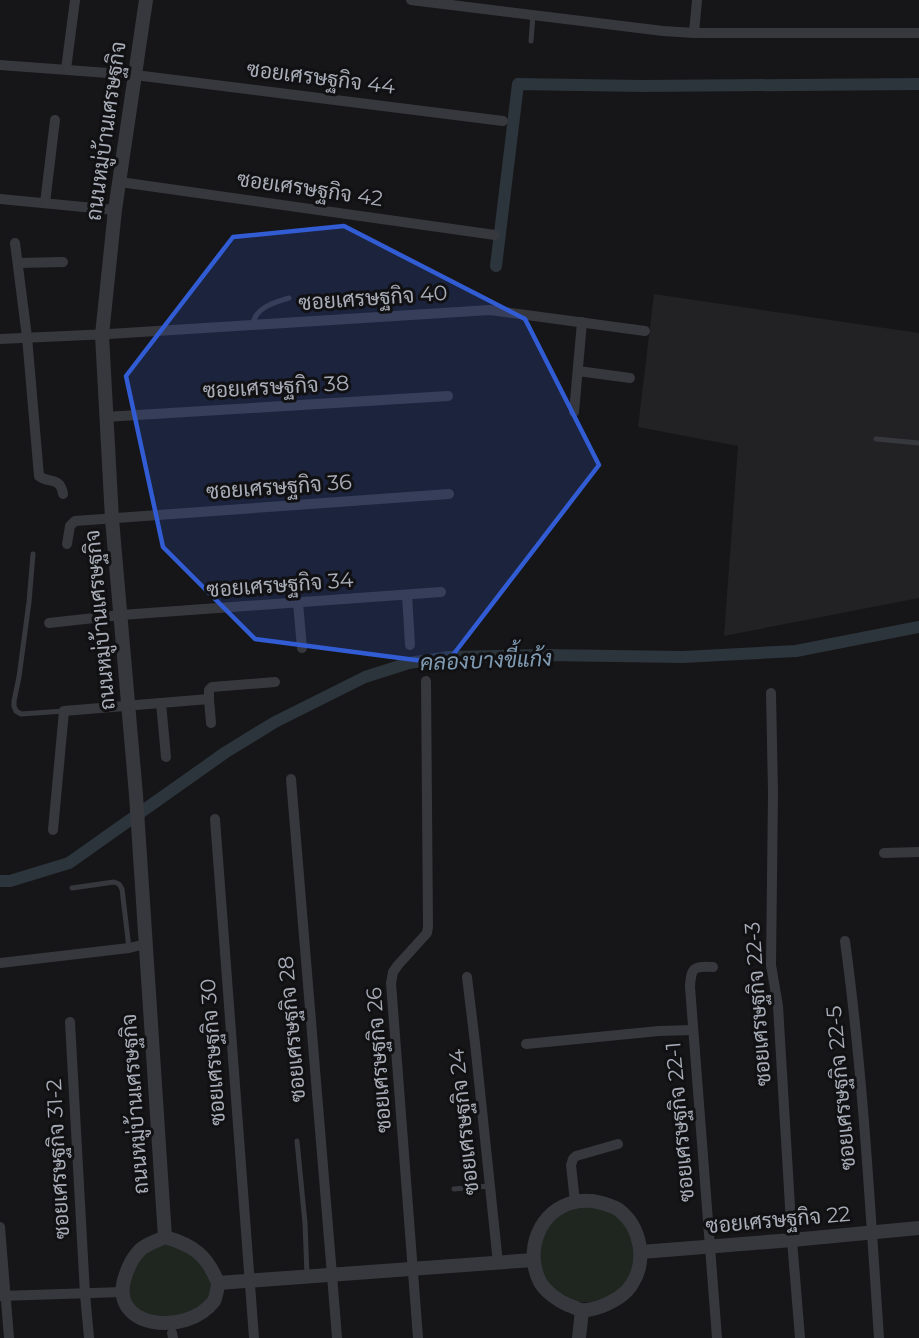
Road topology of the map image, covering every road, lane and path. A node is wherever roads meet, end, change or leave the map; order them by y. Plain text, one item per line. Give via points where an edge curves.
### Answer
1 (75, 0) edge
2 (146, 0) edge
3 (411, 0) edge
4 (697, 0) edge
5 (485, 5) edge
6 (533, 15) junction
7 (694, 33) junction
8 (919, 33) edge
9 (531, 41) dead end
10 (0, 65) edge
11 (66, 69) junction
12 (135, 75) junction
13 (55, 120) dead end
14 (503, 121) dead end
15 (120, 182) junction
16 (0, 199) edge
17 (45, 204) junction
18 (115, 210) junction
19 (495, 235) dead end
20 (15, 243) dead end
21 (63, 262) dead end
22 (18, 263) junction
23 (289, 298) dead end
24 (582, 322) junction
25 (253, 325) junction
26 (645, 331) dead end
27 (102, 334) junction
28 (27, 337) junction
29 (0, 339) edge
30 (578, 371) junction
31 (630, 378) dead end
32 (448, 396) dead end
33 (574, 412) dead end
34 (105, 417) junction
35 (876, 439) dead end
36 (919, 443) edge
37 (63, 494) dead end
38 (449, 494) dead end
39 (112, 519) junction
40 (68, 544) dead end
41 (33, 554) dead end
42 (441, 592) dead end
43 (407, 595) junction
44 (298, 603) junction
45 (121, 615) junction
46 (49, 623) dead end
47 (410, 645) dead end
48 (302, 648) dead end
49 (426, 681) dead end
50 (274, 682) dead end
51 (771, 693) dead end
52 (209, 699) junction
53 (160, 703) junction
54 (129, 705) junction
55 (64, 711) junction
56 (211, 723) dead end
57 (166, 757) dead end
58 (291, 779) dead end
59 (214, 819) dead end
60 (53, 830) dead end
61 (919, 852) edge
62 (884, 853) dead end
63 (72, 888) dead end
64 (845, 941) dead end
65 (146, 944) junction
66 (129, 948) junction
67 (0, 963) edge
68 (713, 967) dead end
69 (468, 977) dead end
70 (70, 1022) dead end
71 (692, 1030) junction
72 (526, 1044) dead end
73 (297, 1141) dead end
74 (618, 1144) dead end
75 (490, 1186) junction
76 (454, 1190) dead end
77 (574, 1202) junction
78 (0, 1227) edge
79 (919, 1228) edge
80 (872, 1233) junction
81 (165, 1237) junction
82 (792, 1240) junction
83 (709, 1247) junction
84 (641, 1252) junction
85 (533, 1260) junction
86 (498, 1263) junction
87 (413, 1269) junction
88 (332, 1275) junction
89 (307, 1276) junction
90 (250, 1281) junction
91 (219, 1283) junction
92 (123, 1292) junction
93 (85, 1294) junction
94 (3, 1296) edge
95 (582, 1310) junction
96 (172, 1335) edge
97 (9, 1338) edge
98 (89, 1338) edge
99 (254, 1338) edge
100 (337, 1338) edge
101 (418, 1338) edge
102 (579, 1338) edge
103 (717, 1338) edge
104 (800, 1338) edge
105 (879, 1338) edge

1 - 11 street
2 - 12 street, ถนนหมู่บ้านเศรษฐกิจ
3 - 5 street
4 - 7 street
5 - 6 street
6 - 7 street
6 - 9 lane
7 - 8 street
10 - 11 street, ซอยเศรษฐกิจ 44
11 - 12 street, ซอยเศรษฐกิจ 44
12 - 14 street, ซอยเศรษฐกิจ 44
12 - 15 street, ถนนหมู่บ้านเศรษฐกิจ
13 - 17 street
15 - 18 street, ถนนหมู่บ้านเศรษฐกิจ
15 - 19 street, ซอยเศรษฐกิจ 42
16 - 17 street
17 - 18 street
18 - 27 street, ถนนหมู่บ้านเศรษฐกิจ
20 - 22 street
21 - 22 street
22 - 28 street
23 - 25 lane via 264,308 255,315
24 - 25 street, ซอยเศรษฐกิจ 40 via 490,310
24 - 26 street, ซอยเศรษฐกิจ 40
24 - 30 street
25 - 27 street, ซอยเศรษฐกิจ 40
27 - 28 street, ซอยเศรษฐกิจ 40
27 - 34 street, ถนนหมู่บ้านเศรษฐกิจ
28 - 29 street, ซอยเศรษฐกิจ 40
28 - 37 street via 39,476 56,481
30 - 31 street
30 - 33 street
32 - 34 street, ซอยเศรษฐกิจ 38
34 - 39 street, ถนนหมู่บ้านเศรษฐกิจ
35 - 36 lane
38 - 39 street, ซอยเศรษฐกิจ 36
39 - 40 street, ซอยเศรษฐกิจ 36 via 75,521
39 - 45 street, ถนนหมู่บ้านเศรษฐกิจ
41 - 55 lane via 14,706 21,714
42 - 43 street, ซอยเศรษฐกิจ 34
43 - 44 street, ซอยเศรษฐกิจ 34
43 - 47 street
44 - 45 street, ซอยเศรษฐกิจ 34
44 - 48 street
45 - 46 street, ซอยเศรษฐกิจ 34
45 - 54 street, ถนนหมู่บ้านเศรษฐกิจ
49 - 87 street, ซอยเศรษฐกิจ 26 via 428,927 427,933 398,964 392,983
50 - 52 street via 212,687
51 - 82 street, ซอยเศรษฐกิจ 22-3 via 771,965 778,1006
52 - 53 street
52 - 56 street
53 - 54 street
53 - 57 street
54 - 55 street
54 - 65 street, ถนนหมู่บ้านเศรษฐกิจ
55 - 60 street
58 - 88 street, ซอยเศรษฐกิจ 28
59 - 90 street, ซอยเศรษฐกิจ 30
61 - 62 street
63 - 66 lane via 118,884 122,889
64 - 80 street, ซอยเศรษฐกิจ 22-5 via 862,1092
65 - 66 street
65 - 81 street, ถนนหมู่บ้านเศรษฐกิจ
66 - 67 street
68 - 71 street, ซอยเศรษฐกิจ 22-1 via 698,966 690,974
69 - 75 street, ซอยเศรษฐกิจ 24
70 - 93 street, ซอยเศรษฐกิจ 31-2
71 - 72 street, ซอยเศรษฐกิจ 22-1
71 - 83 street, ซอยเศรษฐกิจ 22-1
73 - 89 lane
74 - 77 street via 573,1159
75 - 76 lane
75 - 86 street, ซอยเศรษฐกิจ 24
77 - 84 street via 593,1201 618,1209 637,1232
77 - 85 street via 557,1209 543,1222 534,1240
78 - 94 street
79 - 80 street, ซอยเศรษฐกิจ 22
80 - 82 street, ซอยเศรษฐกิจ 22
80 - 105 street, ซอยเศรษฐกิจ 22-5
81 - 91 street via 197,1250
81 - 92 street via 141,1248 130,1262
82 - 83 street, ซอยเศรษฐกิจ 22
82 - 104 street, ซอยเศรษฐกิจ 22-3
83 - 84 street, ซอยเศรษฐกิจ 22
83 - 103 street, ซอยเศรษฐกิจ 22-1
84 - 95 street via 632,1285 619,1298
85 - 86 street
85 - 95 street via 541,1283 559,1301
86 - 87 street
87 - 88 street
87 - 101 street, ซอยเศรษฐกิจ 26
88 - 89 street
88 - 100 street, ซอยเศรษฐกิจ 28
89 - 90 street
90 - 91 street
90 - 99 street, ซอยเศรษฐกิจ 30
91 - 96 street via 205,1316
92 - 93 street
92 - 96 street via 125,1308 137,1321
93 - 94 street
93 - 98 street, ซอยเศรษฐกิจ 31-2
94 - 97 street
95 - 102 street

